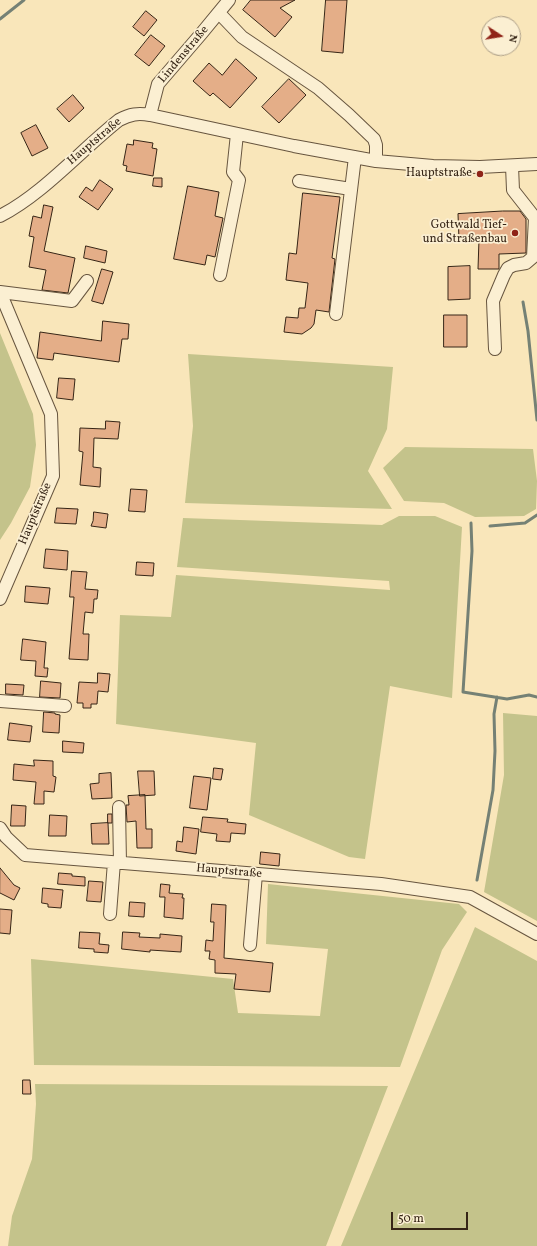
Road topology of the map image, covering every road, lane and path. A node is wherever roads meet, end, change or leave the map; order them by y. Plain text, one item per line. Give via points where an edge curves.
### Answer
1 (229, 0) edge
2 (219, 13) junction
3 (150, 115) junction
4 (237, 134) junction
5 (355, 157) junction
6 (376, 161) junction
7 (537, 164) edge
8 (512, 166) junction
9 (299, 181) dead end
10 (351, 189) junction
11 (0, 216) edge
12 (220, 275) dead end
13 (87, 281) dead end
14 (0, 292) edge
15 (336, 314) dead end
16 (495, 349) dead end
17 (0, 599) edge
18 (0, 702) edge
19 (66, 706) dead end
20 (119, 807) dead end
21 (0, 828) edge
22 (117, 863) junction
23 (256, 874) junction
24 (110, 914) dead end
25 (537, 934) edge
26 (250, 945) dead end

1 - 2 street, Lindenstraße
2 - 3 street, Lindenstraße via 158,84
2 - 6 street via 242,37 318,88 349,115 374,139
3 - 4 street, Hauptstraße
3 - 11 street, Hauptstraße via 138,113 119,120 38,190
4 - 5 street, Hauptstraße
4 - 12 street via 233,172 239,180
5 - 6 street, Hauptstraße
5 - 10 street
6 - 8 street, Hauptstraße via 433,166
7 - 8 street, Hauptstraße
8 - 16 street via 513,190 535,218 533,257 526,263 508,268 493,301
9 - 10 street
10 - 15 street
13 - 14 street via 72,301
14 - 17 street, Hauptstraße via 51,414 53,476
18 - 19 street
20 - 22 street
21 - 22 street, Hauptstraße via 25,855
22 - 23 street, Hauptstraße
22 - 24 street
23 - 25 street, Hauptstraße via 381,884 470,897
23 - 26 street

